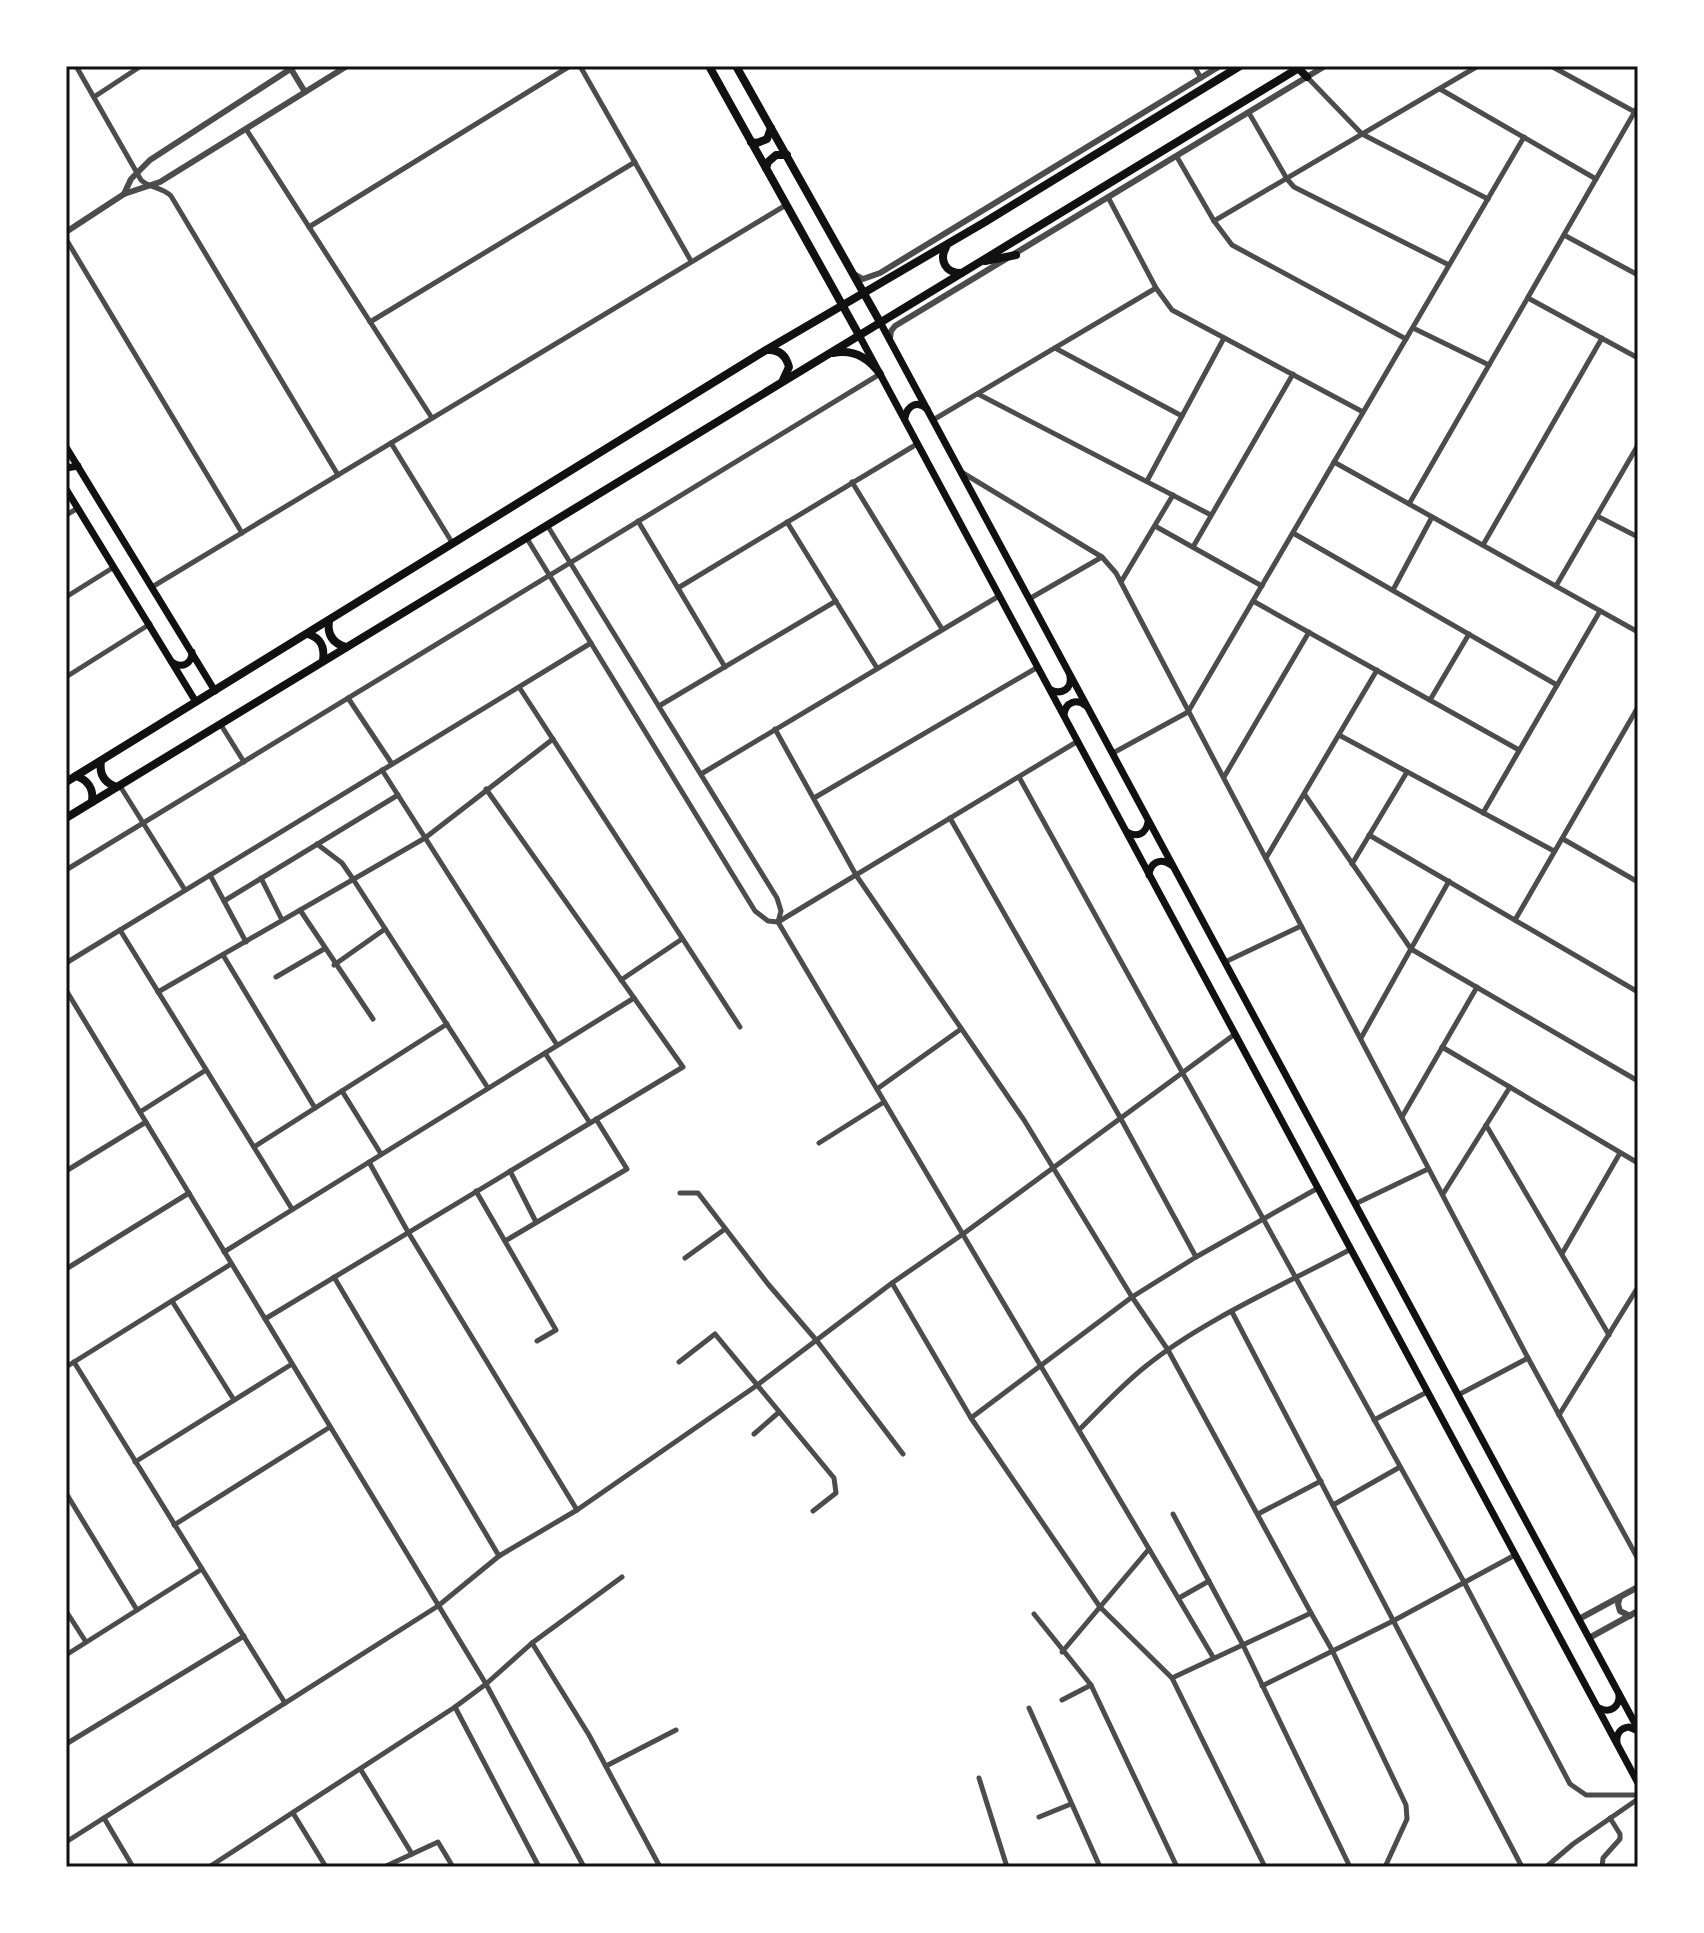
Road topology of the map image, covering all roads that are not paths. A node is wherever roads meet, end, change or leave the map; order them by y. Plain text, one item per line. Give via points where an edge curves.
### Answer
1 (76, 66) edge
2 (141, 66) edge
3 (347, 66) edge
4 (570, 66) edge
5 (580, 66) edge
6 (709, 66) edge
7 (1194, 66) edge
8 (1220, 66) edge
9 (1240, 66) edge
10 (1325, 66) edge
11 (1478, 66) edge
12 (1551, 66) edge
13 (293, 67) edge
14 (739, 67) edge
15 (1300, 67) edge
16 (1307, 77) junction
17 (1201, 78) junction
18 (1440, 89) junction
19 (305, 92) junction
20 (94, 97) junction
21 (1636, 109) edge
22 (1249, 113) junction
23 (771, 128) junction
24 (246, 129) junction
25 (1362, 134) junction
26 (1524, 137) junction
27 (751, 142) junction
28 (787, 155) junction
29 (1177, 157) junction
30 (635, 162) junction
31 (766, 168) junction
32 (136, 173) junction
33 (1287, 178) junction
34 (1596, 179) junction
35 (152, 186) junction
36 (124, 194) junction
37 (1109, 199) junction
38 (1488, 199) junction
39 (787, 204) junction
40 (979, 213) junction
41 (1214, 221) junction
42 (985, 222) junction
43 (309, 227) junction
44 (66, 232) edge
45 (1564, 235) junction
46 (66, 239) edge
47 (949, 244) junction
48 (1016, 255) junction
49 (691, 261) junction
50 (1449, 265) junction
51 (974, 266) junction
52 (852, 271) junction
53 (963, 272) junction
54 (1638, 275) edge
55 (1156, 288) junction
56 (864, 292) junction
57 (1528, 298) junction
58 (843, 305) junction
59 (370, 322) junction
60 (880, 322) junction
61 (1413, 328) junction
62 (859, 335) junction
63 (1224, 338) junction
64 (1602, 338) junction
65 (1406, 339) junction
66 (891, 343) junction
67 (1055, 348) junction
68 (766, 350) junction
69 (824, 355) junction
70 (1638, 358) edge
71 (1489, 365) junction
72 (880, 374) junction
73 (1293, 374) junction
74 (782, 381) junction
75 (978, 394) junction
76 (928, 411) junction
77 (1363, 412) junction
78 (1182, 416) junction
79 (432, 418) junction
80 (933, 420) junction
81 (906, 423) junction
82 (391, 443) junction
83 (917, 444) junction
84 (66, 447) edge
85 (1637, 447) edge
86 (1334, 462) junction
87 (78, 466) junction
88 (66, 468) edge
89 (961, 472) junction
90 (338, 475) junction
91 (1147, 481) junction
92 (852, 482) junction
93 (66, 489) edge
94 (1173, 495) junction
95 (1409, 504) junction
96 (78, 508) junction
97 (66, 515) edge
98 (1211, 515) junction
99 (1597, 516) junction
100 (1432, 517) junction
101 (638, 521) junction
102 (787, 522) junction
103 (547, 524) junction
104 (1155, 526) junction
105 (242, 533) junction
106 (1293, 533) junction
107 (525, 537) junction
108 (1638, 537) edge
109 (453, 544) junction
110 (1483, 545) junction
111 (1193, 547) junction
112 (1102, 557) junction
113 (570, 562) junction
114 (114, 567) junction
115 (549, 575) junction
116 (1121, 582) junction
117 (1262, 586) junction
118 (1556, 586) junction
119 (152, 587) junction
120 (678, 588) junction
121 (1393, 590) junction
122 (999, 596) junction
123 (66, 597) edge
124 (1029, 599) junction
125 (836, 601) junction
126 (1253, 601) junction
127 (1600, 611) junction
128 (329, 621) junction
129 (150, 624) junction
130 (942, 629) junction
131 (1309, 632) junction
132 (1638, 632) edge
133 (308, 634) junction
134 (1469, 634) junction
135 (591, 643) junction
136 (346, 647) junction
137 (192, 652) junction
138 (323, 661) junction
139 (172, 662) junction
140 (725, 667) junction
141 (1038, 667) junction
142 (877, 668) junction
143 (1377, 670) junction
144 (1070, 674) junction
145 (66, 677) edge
146 (1557, 685) junction
147 (519, 687) junction
148 (1049, 689) junction
149 (215, 691) junction
150 (348, 698) junction
151 (1430, 700) junction
152 (196, 702) junction
153 (659, 706) junction
154 (1088, 707) junction
155 (1638, 707) edge
156 (1188, 712) junction
157 (1067, 721) junction
158 (220, 724) junction
159 (775, 729) junction
160 (1339, 735) junction
161 (553, 739) junction
162 (1078, 741) junction
163 (1519, 750) junction
164 (1113, 753) junction
165 (101, 761) junction
166 (244, 762) junction
167 (392, 764) junction
168 (382, 770) junction
169 (1407, 772) junction
170 (701, 774) junction
171 (76, 776) junction
172 (1019, 777) junction
173 (1223, 778) junction
174 (66, 782) edge
175 (118, 786) junction
176 (486, 789) junction
177 (398, 795) junction
178 (1305, 795) junction
179 (814, 798) junction
180 (92, 802) junction
181 (1483, 813) junction
182 (66, 818) edge
183 (950, 818) junction
184 (1147, 818) junction
185 (143, 823) junction
186 (1127, 832) junction
187 (1369, 835) junction
188 (425, 838) junction
189 (1563, 839) junction
190 (317, 844) junction
191 (1554, 851) junction
192 (1266, 859) junction
193 (1352, 864) junction
194 (1172, 866) junction
195 (66, 870) edge
196 (210, 875) junction
197 (856, 875) junction
198 (1149, 876) junction
199 (260, 878) junction
200 (353, 879) junction
201 (1449, 881) junction
202 (1638, 882) edge
203 (185, 890) junction
204 (224, 901) junction
205 (300, 910) junction
206 (282, 920) junction
207 (1515, 920) junction
208 (778, 922) junction
209 (1301, 926) junction
210 (385, 929) junction
211 (120, 930) junction
212 (682, 939) junction
213 (246, 942) junction
214 (324, 949) junction
215 (1411, 949) junction
216 (223, 954) junction
217 (1225, 962) junction
218 (66, 963) edge
219 (334, 965) junction
220 (276, 977) dead end
221 (621, 980) junction
222 (1477, 987) junction
223 (66, 990) edge
224 (158, 992) junction
225 (1638, 992) edge
226 (634, 998) junction
227 (373, 1019) dead end
228 (447, 1024) junction
229 (740, 1027) dead end
230 (961, 1029) junction
231 (1235, 1034) junction
232 (1360, 1039) junction
233 (557, 1045) junction
234 (1442, 1047) junction
235 (545, 1053) junction
236 (206, 1070) junction
237 (1182, 1074) junction
238 (1638, 1081) edge
239 (1510, 1087) junction
240 (488, 1088) junction
241 (877, 1089) junction
242 (342, 1091) junction
243 (884, 1102) junction
244 (315, 1108) junction
245 (140, 1112) junction
246 (1402, 1118) junction
247 (596, 1119) junction
248 (1121, 1119) junction
249 (146, 1122) junction
250 (590, 1123) junction
251 (1486, 1125) junction
252 (819, 1143) dead end
253 (254, 1147) junction
254 (1620, 1153) junction
255 (381, 1154) junction
256 (369, 1162) junction
257 (1638, 1163) edge
258 (1053, 1168) junction
259 (67, 1169) edge
260 (1428, 1169) junction
261 (510, 1171) junction
262 (1318, 1188) junction
263 (476, 1191) junction
264 (189, 1193) junction
265 (680, 1193) dead end
266 (1442, 1195) junction
267 (1355, 1204) junction
268 (292, 1209) junction
269 (1264, 1220) junction
270 (536, 1222) junction
271 (725, 1229) junction
272 (408, 1232) junction
273 (963, 1234) junction
274 (505, 1241) junction
275 (1351, 1249) junction
276 (224, 1252) junction
277 (1562, 1253) junction
278 (1196, 1257) junction
279 (685, 1258) dead end
280 (231, 1264) junction
281 (66, 1269) edge
282 (334, 1277) junction
283 (1296, 1279) junction
284 (892, 1283) junction
285 (1638, 1287) edge
286 (1132, 1297) junction
287 (172, 1301) junction
288 (1232, 1312) junction
289 (265, 1319) junction
290 (1609, 1335) junction
291 (537, 1341) dead end
292 (817, 1341) junction
293 (1168, 1350) junction
294 (1528, 1358) junction
295 (74, 1362) junction
296 (679, 1362) dead end
297 (292, 1364) junction
298 (1041, 1365) junction
299 (66, 1367) edge
300 (756, 1386) junction
301 (1427, 1392) junction
302 (1458, 1395) junction
303 (234, 1400) junction
304 (778, 1413) junction
305 (1559, 1415) junction
306 (971, 1418) junction
307 (1374, 1420) junction
308 (330, 1427) junction
309 (1079, 1430) junction
310 (754, 1434) dead end
311 (903, 1454) dead end
312 (135, 1462) junction
313 (1400, 1467) junction
314 (1321, 1481) junction
315 (66, 1493) edge
316 (1333, 1505) junction
317 (577, 1510) junction
318 (813, 1511) dead end
319 (1173, 1514) dead end
320 (1258, 1514) junction
321 (174, 1525) junction
322 (1149, 1549) junction
323 (1515, 1555) junction
324 (499, 1556) junction
325 (1638, 1559) edge
326 (202, 1569) junction
327 (622, 1577) dead end
328 (1209, 1581) junction
329 (1464, 1582) junction
330 (1638, 1587) edge
331 (1620, 1597) junction
332 (1179, 1598) junction
333 (438, 1606) junction
334 (1100, 1607) junction
335 (137, 1610) junction
336 (66, 1611) edge
337 (1638, 1611) edge
338 (1311, 1613) junction
339 (1034, 1614) dead end
340 (1630, 1616) junction
341 (1579, 1619) junction
342 (1393, 1621) junction
343 (244, 1636) junction
344 (1589, 1638) junction
345 (86, 1642) junction
346 (532, 1643) junction
347 (1242, 1643) junction
348 (1332, 1650) junction
349 (1062, 1652) junction
350 (66, 1655) edge
351 (1213, 1657) junction
352 (1172, 1678) junction
353 (486, 1684) junction
354 (1091, 1685) junction
355 (1262, 1686) junction
356 (1618, 1692) junction
357 (1062, 1700) dead end
358 (285, 1703) junction
359 (1595, 1703) junction
360 (455, 1707) junction
361 (1029, 1708) dead end
362 (676, 1730) dead end
363 (1638, 1730) edge
364 (66, 1744) edge
365 (1618, 1746) junction
366 (606, 1766) junction
367 (360, 1769) junction
368 (979, 1778) dead end
369 (1638, 1783) edge
370 (1638, 1797) edge
371 (1071, 1804) junction
372 (293, 1813) junction
373 (1039, 1817) dead end
374 (104, 1818) junction
375 (1610, 1818) junction
376 (66, 1842) edge
377 (412, 1854) junction
378 (133, 1867) edge
379 (210, 1867) edge
380 (326, 1867) edge
381 (384, 1867) edge
382 (453, 1867) edge
383 (539, 1867) edge
384 (584, 1867) edge
385 (660, 1867) edge
386 (1007, 1867) edge
387 (1100, 1867) edge
388 (1177, 1867) edge
389 (1265, 1867) edge
390 (1350, 1867) edge
391 (1385, 1867) edge
392 (1522, 1867) edge
393 (1546, 1867) edge
394 (1602, 1867) edge

1 - 20 street
2 - 20 street
3 - 19 street
4 - 43 street
5 - 30 street
6 - 27 main road
7 - 17 street
8 - 17 street
9 - 42 main road
10 - 16 street
11 - 18 street
12 - 21 street
13 - 19 street
13 - 32 street
14 - 23 main road
15 - 16 main road
15 - 51 main road
16 - 22 street
16 - 25 street
17 - 40 street
18 - 25 street
18 - 26 street
19 - 24 street
20 - 32 street
21 - 34 street
22 - 29 street
22 - 33 street
23 - 27 main road via 767,139
23 - 28 main road
24 - 35 street
24 - 43 street
25 - 33 street
25 - 38 street
26 - 34 street
26 - 38 street
27 - 31 main road
28 - 31 main road via 771,158
28 - 52 main road
29 - 37 street
29 - 41 street
30 - 49 street
30 - 59 street
31 - 39 main road
32 - 35 street
32 - 36 street
33 - 41 street
33 - 50 street via 1299,190
34 - 45 street
35 - 36 street
35 - 90 street via 171,196
36 - 44 street
37 - 48 street
37 - 55 street
38 - 50 street
39 - 49 street
39 - 58 main road
40 - 42 main road
40 - 52 street via 875,276 860,278
41 - 65 street via 1239,250
42 - 47 main road
43 - 59 street
45 - 54 street
45 - 57 street
46 - 105 street
47 - 53 main road via 942,255 944,264 954,273
47 - 56 main road
48 - 51 main road
48 - 66 street via 895,326
49 - 79 street
50 - 61 street
51 - 53 main road
52 - 56 main road
53 - 60 main road
55 - 63 street via 1176,313
55 - 67 street
56 - 58 main road
56 - 60 main road
57 - 64 street
57 - 71 street
58 - 62 main road
58 - 68 main road
59 - 79 street
60 - 62 main road
60 - 66 main road
61 - 65 street
61 - 71 street
62 - 69 main road
62 - 72 main road
63 - 73 street
63 - 78 street
64 - 70 street
64 - 110 street
65 - 77 street
66 - 76 main road
67 - 75 street
67 - 78 street
68 - 74 main road via 781,353 787,361
68 - 109 main road
69 - 72 main road via 855,353
69 - 74 main road
71 - 95 street
72 - 81 main road
72 - 101 street
73 - 77 street
73 - 98 street
74 - 103 main road
75 - 80 street
75 - 91 street
76 - 80 main road
76 - 81 main road via 913,405
77 - 86 street
78 - 91 street
79 - 82 street
80 - 89 main road
81 - 83 main road
82 - 90 street
82 - 109 street
83 - 92 street
83 - 122 main road
84 - 87 main road
85 - 99 street
86 - 95 street
86 - 106 street
87 - 88 main road
87 - 119 main road
89 - 112 street
89 - 124 main road
90 - 105 street
91 - 94 street
92 - 102 street
92 - 130 street
93 - 96 main road
94 - 98 street
94 - 104 street
95 - 100 street
96 - 97 street
96 - 114 main road
98 - 111 street
99 - 108 street
99 - 118 street
100 - 110 street
100 - 121 street
101 - 113 street
101 - 120 street
102 - 120 street
102 - 125 street
103 - 107 main road
103 - 113 street
104 - 111 street
104 - 116 street
105 - 119 street
106 - 117 street
106 - 121 street
107 - 115 street
107 - 136 main road
109 - 128 main road
110 - 118 street
111 - 117 street
112 - 116 street
112 - 124 street
113 - 115 street
113 - 153 street
114 - 123 street
114 - 129 main road
115 - 135 street
115 - 150 street
116 - 156 street
117 - 126 street
118 - 127 street
119 - 137 main road
120 - 140 street
121 - 134 street
122 - 130 street
122 - 141 main road
124 - 144 main road
125 - 140 street
125 - 142 street
126 - 131 street
126 - 156 street
127 - 132 street
127 - 146 street
128 - 133 main road
128 - 136 main road via 330,636
129 - 139 main road
129 - 145 street
130 - 142 street
131 - 143 street
131 - 173 street
133 - 138 main road via 322,644
133 - 149 main road
134 - 146 street
134 - 151 street
135 - 147 street
135 - 208 street via 755,911
136 - 138 main road
137 - 139 main road via 186,664
137 - 149 main road
138 - 158 main road
139 - 152 main road
140 - 153 street
141 - 148 main road
141 - 179 street
142 - 159 street
143 - 151 street
143 - 160 street
144 - 148 main road via 1065,690
144 - 154 main road
146 - 163 street
147 - 161 street
147 - 167 street
148 - 157 main road
149 - 152 main road
150 - 166 street
150 - 167 street
151 - 163 street
152 - 165 main road
153 - 170 street
154 - 157 main road via 1072,702 1065,711
154 - 164 main road
155 - 189 street
156 - 164 street
156 - 173 street
157 - 162 main road
158 - 166 street
158 - 175 main road
159 - 170 street
159 - 179 street
160 - 169 street
160 - 178 street
161 - 176 street
161 - 212 street
162 - 172 street
162 - 186 main road
163 - 181 street
164 - 184 main road
165 - 171 main road
165 - 175 main road via 105,780
166 - 185 street
167 - 168 street
168 - 177 street
168 - 196 street
169 - 181 street
169 - 187 street
170 - 208 street via 777,898
171 - 174 main road
171 - 180 main road via 88,783
172 - 183 street
172 - 237 street
173 - 192 street
175 - 180 main road
175 - 185 street
176 - 188 street
176 - 221 street
177 - 188 street
177 - 190 street
178 - 192 street
178 - 193 street
179 - 197 street
180 - 182 main road
181 - 191 street
183 - 197 street
183 - 248 street
184 - 186 main road via 1144,832
184 - 194 main road
185 - 195 street
185 - 203 street
186 - 198 main road
187 - 193 street
187 - 201 street
188 - 200 street
188 - 233 street
189 - 191 street
189 - 202 street
190 - 199 street
190 - 200 street
191 - 207 street
192 - 209 street
193 - 215 street
194 - 198 main road via 1157,862
194 - 217 main road
196 - 203 street
196 - 204 street
197 - 208 street
197 - 230 street
198 - 231 main road
199 - 204 street
199 - 206 street
200 - 205 street
200 - 210 street
201 - 207 street
201 - 215 street
203 - 211 street
204 - 213 street
205 - 206 street
205 - 214 street
206 - 213 street
207 - 225 street
208 - 241 street
209 - 217 street
209 - 232 street
210 - 219 street
210 - 228 street
211 - 218 street
211 - 224 street
212 - 221 street
212 - 229 street
213 - 216 street
214 - 219 street
214 - 220 street
215 - 222 street
215 - 232 street
216 - 224 street
216 - 244 street
217 - 267 main road
219 - 227 street
221 - 226 street
222 - 234 street
222 - 238 street
223 - 245 street
224 - 236 street
226 - 233 street
226 - 247 street via 683,1067
228 - 240 street
228 - 242 street
230 - 241 street
230 - 258 street
231 - 237 street
231 - 262 main road
232 - 246 street
233 - 235 street
234 - 239 street
234 - 246 street
235 - 240 street
235 - 250 street
236 - 245 street
236 - 253 street
237 - 248 street
237 - 269 street
239 - 251 street
239 - 254 street
240 - 255 street
241 - 243 street
242 - 244 street
242 - 255 street
243 - 252 street
243 - 273 street
244 - 253 street
245 - 249 street
246 - 260 street
247 - 250 street
247 - 270 street via 627,1169
248 - 258 street
248 - 278 street
249 - 259 street
249 - 264 street
250 - 261 street
251 - 266 street
251 - 277 street
253 - 268 street
254 - 257 street
254 - 277 street
255 - 256 street
256 - 268 street
256 - 272 street
258 - 273 street
258 - 286 street
260 - 266 street
260 - 267 street
261 - 263 street
261 - 270 street
262 - 269 street
262 - 275 main road
263 - 272 street
263 - 274 street
264 - 276 street
264 - 281 street
265 - 271 street via 698,1193
266 - 294 street
267 - 302 main road
268 - 276 street
269 - 278 street
269 - 283 street
270 - 274 street
271 - 279 street
271 - 292 street
272 - 282 street
272 - 317 street
273 - 284 street
273 - 298 street
274 - 291 street via 556,1330
275 - 283 street
275 - 301 main road
276 - 280 street
277 - 290 street
278 - 286 street
280 - 287 street
280 - 289 street
282 - 289 street
282 - 324 street
283 - 288 street
283 - 307 street
284 - 292 street
284 - 306 street
285 - 290 street
286 - 293 street
286 - 298 street
287 - 295 street
287 - 303 street
288 - 293 street
288 - 314 street
289 - 297 street
290 - 305 street
292 - 300 street
292 - 311 street
293 - 309 street
293 - 320 street
294 - 302 street
294 - 305 street
295 - 299 street
295 - 312 street
296 - 300 street via 715,1334
297 - 303 street
297 - 308 street
298 - 306 street
298 - 309 street
300 - 304 street
300 - 317 street
301 - 307 street
301 - 323 main road
302 - 341 main road
303 - 312 street
304 - 310 street
304 - 318 street via 834,1478 836,1493
305 - 325 street
306 - 334 street
307 - 313 street
308 - 321 street
308 - 333 street
309 - 322 street
312 - 321 street
313 - 316 street
313 - 329 street
314 - 316 street
314 - 320 street
315 - 335 street
316 - 342 street
317 - 324 street
319 - 328 street
320 - 338 street
321 - 326 street
322 - 332 street
322 - 334 street
323 - 329 street
323 - 359 main road
324 - 333 street
326 - 335 street
326 - 343 street
327 - 346 street
328 - 332 street
328 - 347 street
329 - 342 street
329 - 370 street via 1573,1788 1586,1795
330 - 331 street
331 - 340 street via 1620,1611
331 - 341 street
332 - 351 street
333 - 353 street
333 - 358 street
334 - 349 street
334 - 352 street
335 - 345 street
336 - 345 street
337 - 340 street
338 - 347 street
338 - 348 street
339 - 349 street
340 - 344 street
341 - 344 main road
342 - 348 street
342 - 392 street
343 - 358 street
343 - 364 street
344 - 356 main road
345 - 350 street
346 - 353 street
346 - 366 street
347 - 351 street
347 - 355 street
348 - 355 street
348 - 391 street via 1407,1809
349 - 354 street
351 - 352 street
352 - 389 street
353 - 360 street
353 - 384 street
354 - 357 street
354 - 388 street
355 - 390 street
356 - 359 main road via 1614,1708 1603,1710
356 - 363 main road
358 - 374 street
359 - 365 main road
360 - 367 street
360 - 383 street
361 - 371 street
362 - 366 street
363 - 365 main road via 1622,1729
365 - 369 main road
366 - 385 street
367 - 372 street
367 - 377 street
368 - 386 street
370 - 375 street
371 - 373 street
371 - 387 street
372 - 379 street
372 - 380 street
374 - 376 street
374 - 378 street
375 - 393 street
375 - 394 street via 1620,1839 1603,1858
377 - 381 street
377 - 382 street via 438,1842

